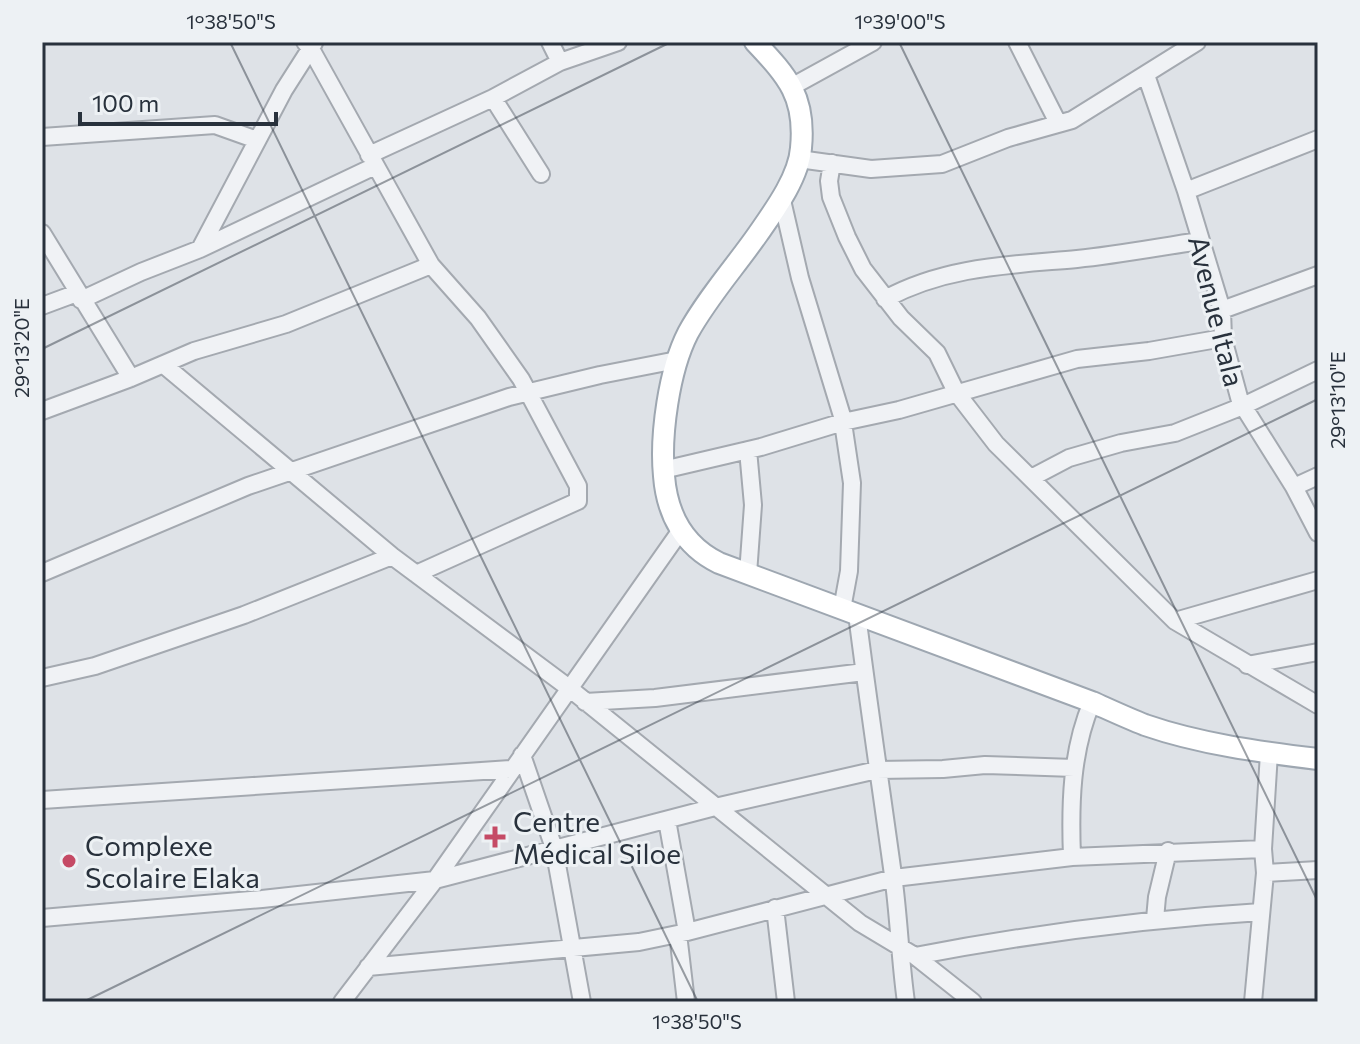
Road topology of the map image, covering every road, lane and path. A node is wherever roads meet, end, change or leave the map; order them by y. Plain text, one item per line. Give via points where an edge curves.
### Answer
1 (550, 42) edge
2 (618, 42) edge
3 (755, 42) edge
4 (873, 42) edge
5 (1017, 42) edge
6 (1197, 42) edge
7 (310, 44) edge
8 (560, 62) junction
9 (1146, 75) junction
10 (793, 86) junction
11 (493, 98) junction
12 (1058, 123) junction
13 (42, 137) edge
14 (1318, 139) edge
15 (257, 140) junction
16 (799, 159) junction
17 (372, 161) junction
18 (832, 163) junction
19 (541, 174) dead end
20 (1186, 191) junction
21 (782, 200) junction
22 (42, 233) edge
23 (1200, 241) junction
24 (200, 249) junction
25 (431, 265) junction
26 (1318, 275) edge
27 (79, 297) junction
28 (885, 299) junction
29 (42, 306) edge
30 (1222, 310) junction
31 (1223, 338) junction
32 (677, 360) junction
33 (164, 365) junction
34 (1318, 370) edge
35 (131, 378) junction
36 (530, 392) junction
37 (956, 392) junction
38 (1243, 406) junction
39 (42, 411) edge
40 (843, 422) junction
41 (748, 450) junction
42 (663, 470) junction
43 (289, 472) junction
44 (1318, 476) edge
45 (1031, 478) junction
46 (1294, 487) junction
47 (681, 530) junction
48 (1318, 533) edge
49 (392, 556) junction
50 (42, 573) edge
51 (416, 574) junction
52 (748, 574) junction
53 (1318, 580) edge
54 (850, 612) junction
55 (1175, 621) junction
56 (1318, 652) edge
57 (1247, 665) junction
58 (864, 672) junction
59 (42, 678) edge
60 (569, 688) junction
61 (585, 702) junction
62 (1092, 702) junction
63 (1318, 705) edge
64 (1269, 753) junction
65 (522, 755) junction
66 (1318, 759) edge
67 (1074, 768) junction
68 (512, 769) junction
69 (877, 770) junction
70 (42, 800) edge
71 (715, 807) junction
72 (667, 820) junction
73 (554, 848) junction
74 (1263, 849) junction
75 (1168, 851) junction
76 (1072, 857) junction
77 (1318, 870) edge
78 (1265, 873) junction
79 (894, 878) junction
80 (435, 880) junction
81 (825, 895) junction
82 (775, 908) junction
83 (1261, 912) junction
84 (42, 918) edge
85 (1155, 919) junction
86 (682, 933) junction
87 (898, 948) junction
88 (571, 949) junction
89 (915, 956) junction
90 (368, 967) junction
91 (342, 1002) edge
92 (582, 1002) edge
93 (686, 1002) edge
94 (786, 1002) edge
95 (906, 1002) edge
96 (973, 1002) edge
97 (1253, 1002) edge

1 - 8 street
2 - 8 street
3 - 10 main road
4 - 10 street
5 - 12 street
6 - 9 street
7 - 15 street
7 - 17 street
8 - 11 street
9 - 12 street via 1078,117
9 - 20 street, Avenue Itala
10 - 16 main road via 802,119
11 - 17 street
11 - 19 street
12 - 18 street via 939,165 871,169
13 - 15 street via 215,125
14 - 20 street
15 - 24 street
16 - 18 street
16 - 21 main road
17 - 24 street
17 - 25 street
18 - 28 street via 831,197 863,269
20 - 23 street, Avenue Itala
21 - 32 main road via 705,307
21 - 40 street
22 - 27 street
23 - 28 street via 1079,259 999,264 917,282
23 - 30 street, Avenue Itala
24 - 27 street
25 - 33 street via 286,324
25 - 36 street via 478,318
26 - 30 street
27 - 29 street
27 - 35 street
28 - 37 street via 937,353
30 - 31 street, Avenue Itala
31 - 37 street via 1077,359
31 - 38 street, Avenue Itala
32 - 36 street
32 - 42 main road
33 - 35 street
33 - 43 street
34 - 38 street
35 - 39 street
36 - 43 street
36 - 51 street via 575,476 578,501
37 - 40 street
37 - 45 street via 996,444
38 - 45 street via 1175,433 1069,458
38 - 46 street, Avenue Itala
40 - 41 street
40 - 54 street via 853,490
41 - 42 street
41 - 52 street via 753,505
42 - 47 main road via 668,505
43 - 49 street
43 - 50 street
44 - 46 street
45 - 55 street
46 - 48 street, Avenue Itala
47 - 52 main road via 702,555
47 - 60 street
49 - 51 street
49 - 59 street via 229,620 95,666
51 - 60 street
52 - 54 main road
53 - 55 street
54 - 58 street
54 - 62 main road
55 - 57 street
56 - 57 street
57 - 63 street
58 - 61 street
58 - 69 street
60 - 61 street
60 - 65 street
61 - 71 street
62 - 64 main road via 1185,736
62 - 67 street
64 - 66 main road
64 - 74 street
65 - 68 street
65 - 73 street
67 - 69 street
67 - 76 street
68 - 70 street
68 - 80 street
69 - 71 street
69 - 79 street
71 - 72 street
71 - 81 street
72 - 73 street
72 - 86 street
73 - 80 street
73 - 88 street
74 - 75 street
74 - 78 street
75 - 76 street
75 - 85 street
76 - 79 street
77 - 78 street
78 - 83 street
79 - 81 street
79 - 87 street
80 - 84 street
80 - 90 street
81 - 82 street
81 - 87 street
82 - 86 street
82 - 94 street
83 - 85 street
83 - 97 street
85 - 89 street
86 - 88 street
86 - 93 street
87 - 89 street
87 - 95 street
88 - 90 street
88 - 92 street
89 - 96 street
90 - 91 street

